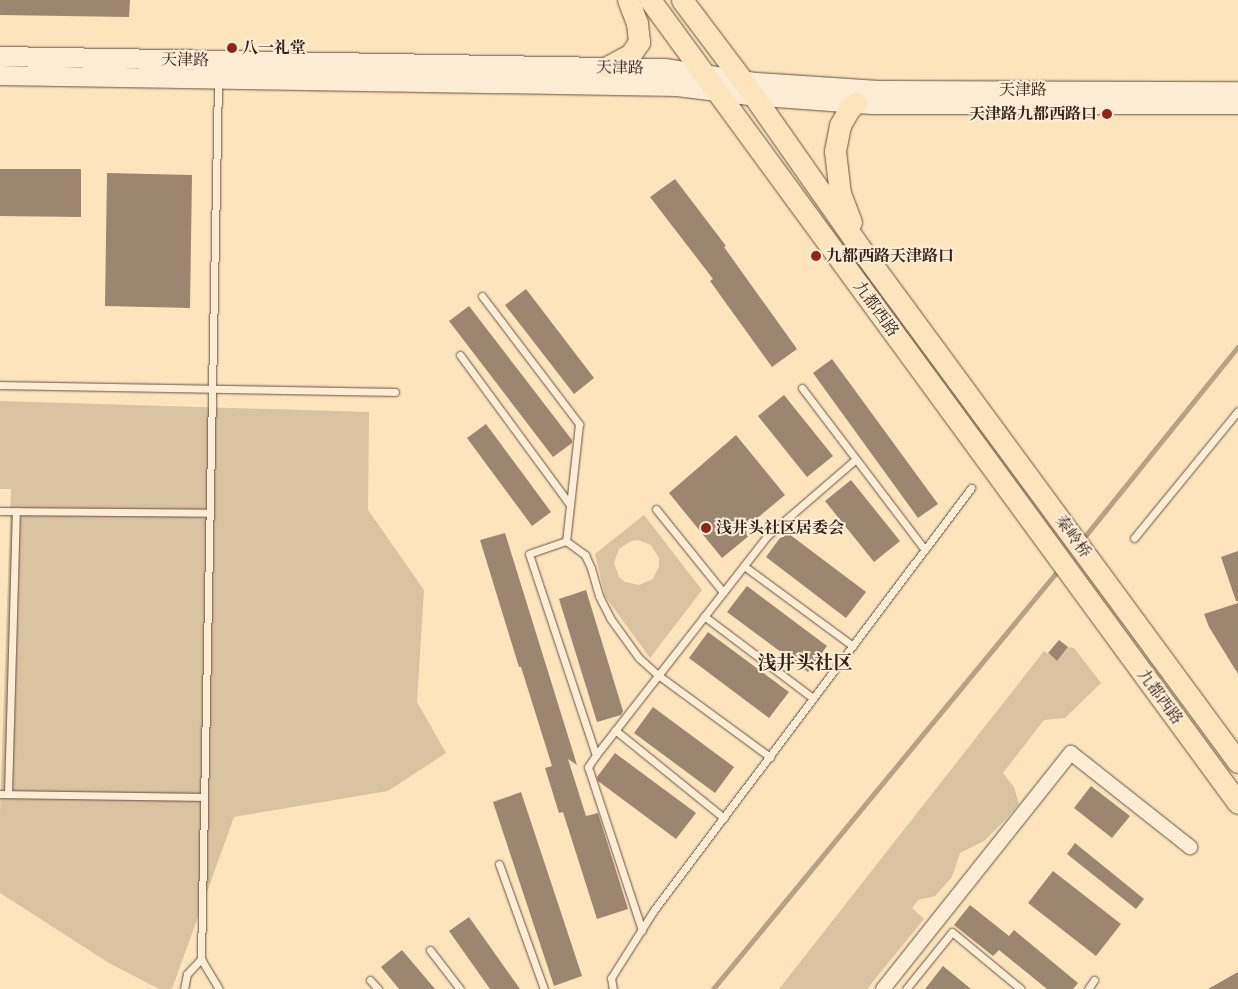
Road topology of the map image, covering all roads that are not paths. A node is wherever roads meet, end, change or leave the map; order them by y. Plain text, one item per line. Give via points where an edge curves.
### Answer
1 (628, 0) edge
2 (650, 0) edge
3 (682, 0) edge
4 (0, 56) edge
5 (607, 67) junction
6 (218, 69) junction
7 (0, 75) edge
8 (712, 83) junction
9 (747, 88) junction
10 (1238, 91) edge
11 (856, 103) junction
12 (1238, 104) edge
13 (860, 248) junction
14 (482, 296) dead end
15 (460, 354) dead end
16 (0, 385) edge
17 (802, 388) dead end
18 (212, 389) junction
19 (395, 392) dead end
20 (1238, 411) edge
21 (856, 459) junction
22 (971, 488) dead end
23 (1046, 501) joint
24 (570, 505) junction
25 (656, 509) dead end
26 (0, 511) edge
27 (16, 511) junction
28 (209, 513) junction
29 (1031, 522) joint
30 (1134, 538) dead end
31 (566, 542) junction
32 (924, 550) junction
33 (744, 566) junction
34 (1099, 573) joint
35 (1082, 591) joint
36 (723, 592) junction
37 (704, 616) junction
38 (853, 646) junction
39 (658, 675) junction
40 (813, 698) junction
41 (615, 730) junction
42 (596, 755) junction
43 (770, 756) junction
44 (1238, 762) edge
45 (4, 794) edge
46 (204, 798) junction
47 (1238, 803) edge
48 (724, 818) junction
49 (1190, 848) dead end
50 (499, 864) dead end
51 (642, 930) junction
52 (430, 950) dead end
53 (201, 958) junction
54 (370, 980) dead end
55 (1094, 980) dead end
56 (184, 989) edge
57 (219, 989) edge
58 (378, 989) edge
59 (460, 989) edge
60 (544, 989) edge
61 (614, 989) edge
62 (883, 989) edge
63 (906, 989) edge
64 (1021, 989) edge
65 (1088, 989) edge

1 - 5 main road via 637,23 639,42 630,55
2 - 8 main road, 九都西路
3 - 9 main road, 九都西路
4 - 6 main road, 天津路
5 - 6 main road, 天津路
5 - 8 main road, 天津路 via 664,68
6 - 7 main road, 天津路
6 - 8 main road, 天津路 via 677,86
6 - 18 lane
8 - 9 main road, 天津路
8 - 29 main road, 九都西路
9 - 10 main road, 天津路
9 - 11 main road, 天津路
9 - 13 main road, 九都西路
11 - 12 main road, 天津路
11 - 13 main road via 840,125 834,151 840,194
13 - 23 main road, 九都西路
14 - 24 lane via 579,424
15 - 24 lane
16 - 18 lane
17 - 21 lane
18 - 19 lane
18 - 28 lane
20 - 30 lane
21 - 32 lane
21 - 33 lane via 768,534
22 - 32 lane
23 - 34 main road, 秦岭桥
24 - 31 lane
25 - 36 lane
26 - 27 lane
27 - 28 lane
27 - 45 lane
28 - 46 lane
29 - 35 main road, 秦岭桥
31 - 39 lane via 585,554 598,596 610,618 638,658
31 - 42 lane via 529,554
32 - 38 lane
33 - 36 lane
33 - 38 lane
34 - 44 main road, 九都西路
35 - 47 main road, 九都西路
36 - 37 lane
37 - 39 lane
37 - 40 lane
38 - 40 lane
39 - 41 lane
39 - 43 lane
40 - 43 lane
41 - 42 lane
41 - 48 lane
42 - 51 lane via 588,767
43 - 48 lane
45 - 46 lane
46 - 53 lane
48 - 51 lane
49 - 62 street via 1071,753
50 - 60 lane
51 - 61 lane via 611,978
52 - 59 lane
53 - 56 lane via 187,974
53 - 57 lane
54 - 58 lane
55 - 65 lane
63 - 64 lane via 952,932

